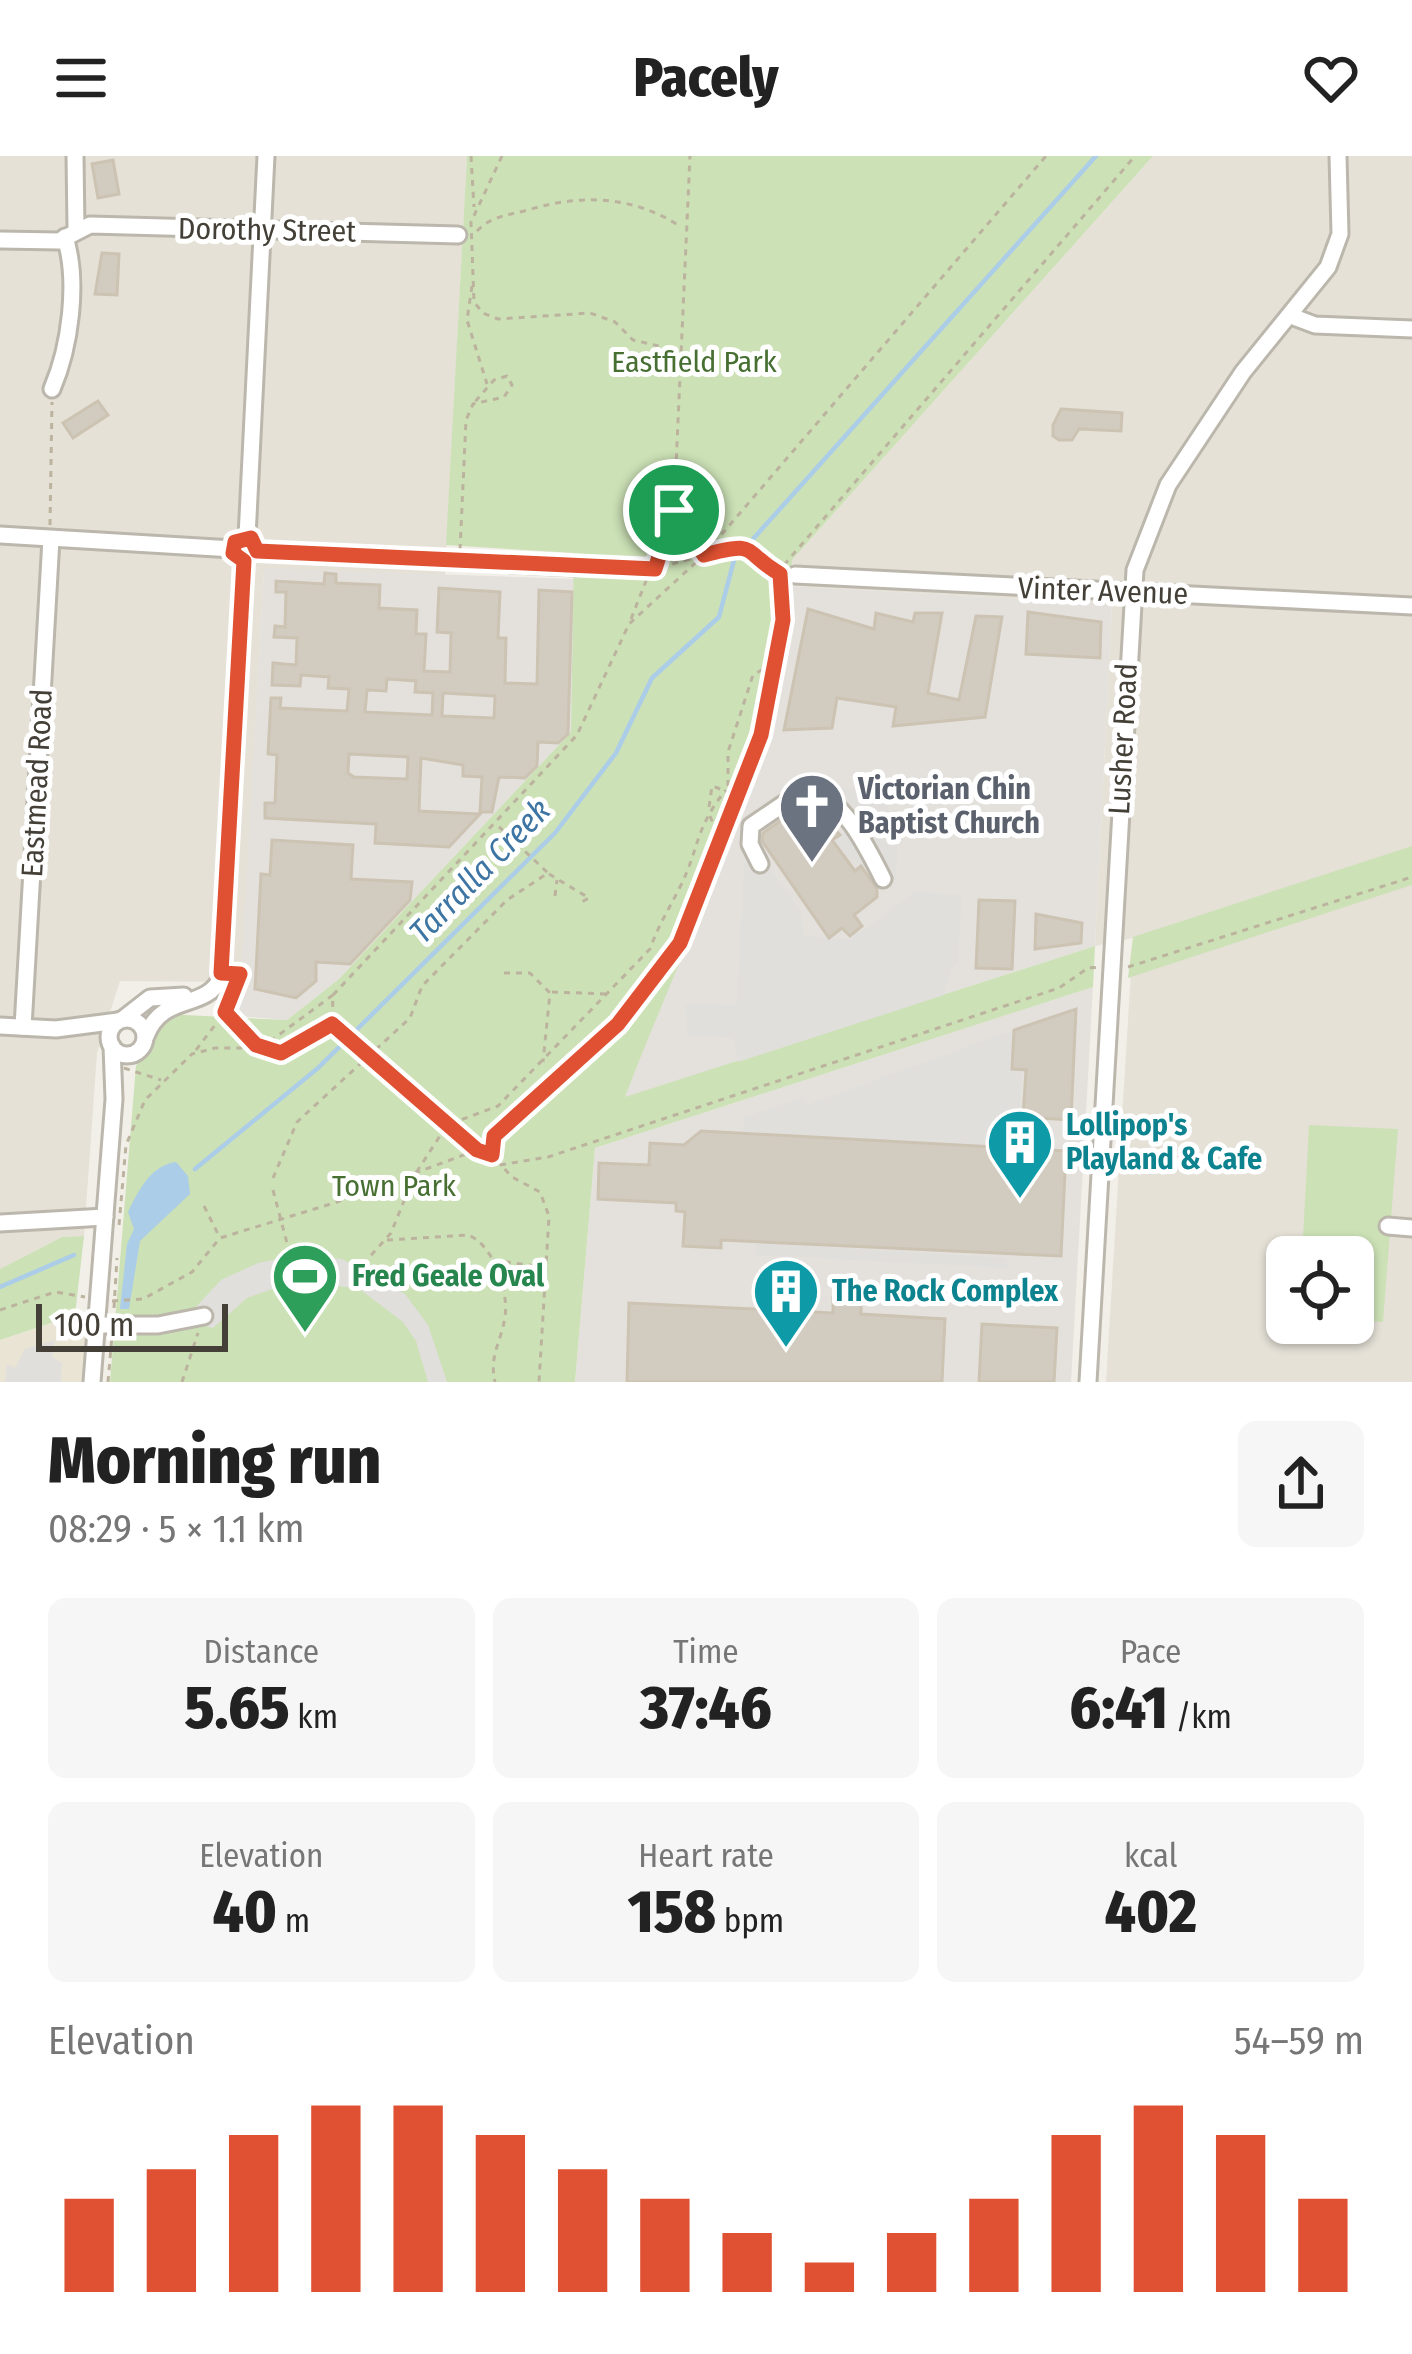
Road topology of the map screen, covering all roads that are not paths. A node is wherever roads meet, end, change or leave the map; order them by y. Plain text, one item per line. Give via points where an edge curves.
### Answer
1 (75, 156) edge
2 (266, 156) edge
3 (1338, 156) edge
4 (263, 230) junction
5 (70, 233) junction
6 (467, 234) road end
7 (0, 240) edge
8 (1291, 316) junction
9 (1412, 329) edge
10 (52, 388) road end
11 (0, 535) edge
12 (51, 539) junction
13 (245, 550) junction
14 (575, 567) road end
15 (787, 574) road end
16 (1132, 593) junction
17 (1412, 606) edge
18 (760, 864) dead end
19 (883, 880) dead end
20 (198, 996) junction
21 (120, 1020) junction
22 (0, 1026) edge
23 (23, 1027) junction
24 (56, 1028) junction
25 (143, 1043) junction
26 (116, 1056) junction
27 (105, 1217) junction
28 (0, 1223) edge
29 (1388, 1226) dead end
30 (1412, 1228) edge
31 (204, 1316) road end
32 (97, 1324) junction
33 (92, 1382) edge
34 (1088, 1382) edge

1 - 5 street
2 - 4 street
3 - 8 street, Lusher Road via 1336,248
4 - 5 street, Dorothy Street via 90,225
4 - 6 street, Dorothy Street
4 - 13 street
5 - 7 street, Dorothy Street via 52,242
5 - 10 street via 66,357
8 - 9 street via 1315,325
8 - 16 street, Lusher Road via 1168,484
11 - 12 street
12 - 13 street
12 - 23 street, Eastmead Road
13 - 14 street
13 - 20 street via 221,973 214,989
15 - 16 street, Vinter Avenue
16 - 17 street, Vinter Avenue
16 - 34 street, Lusher Road
18 - 19 street via 751,826 807,788 842,814
20 - 21 street via 150,998
20 - 25 street via 166,1007
21 - 24 street
21 - 25 street via 138,1022
21 - 26 street via 110,1034
22 - 23 street
23 - 24 street
24 - 26 street
25 - 26 street
26 - 27 street
27 - 28 street
27 - 32 street
29 - 30 street
31 - 32 street
32 - 33 street

